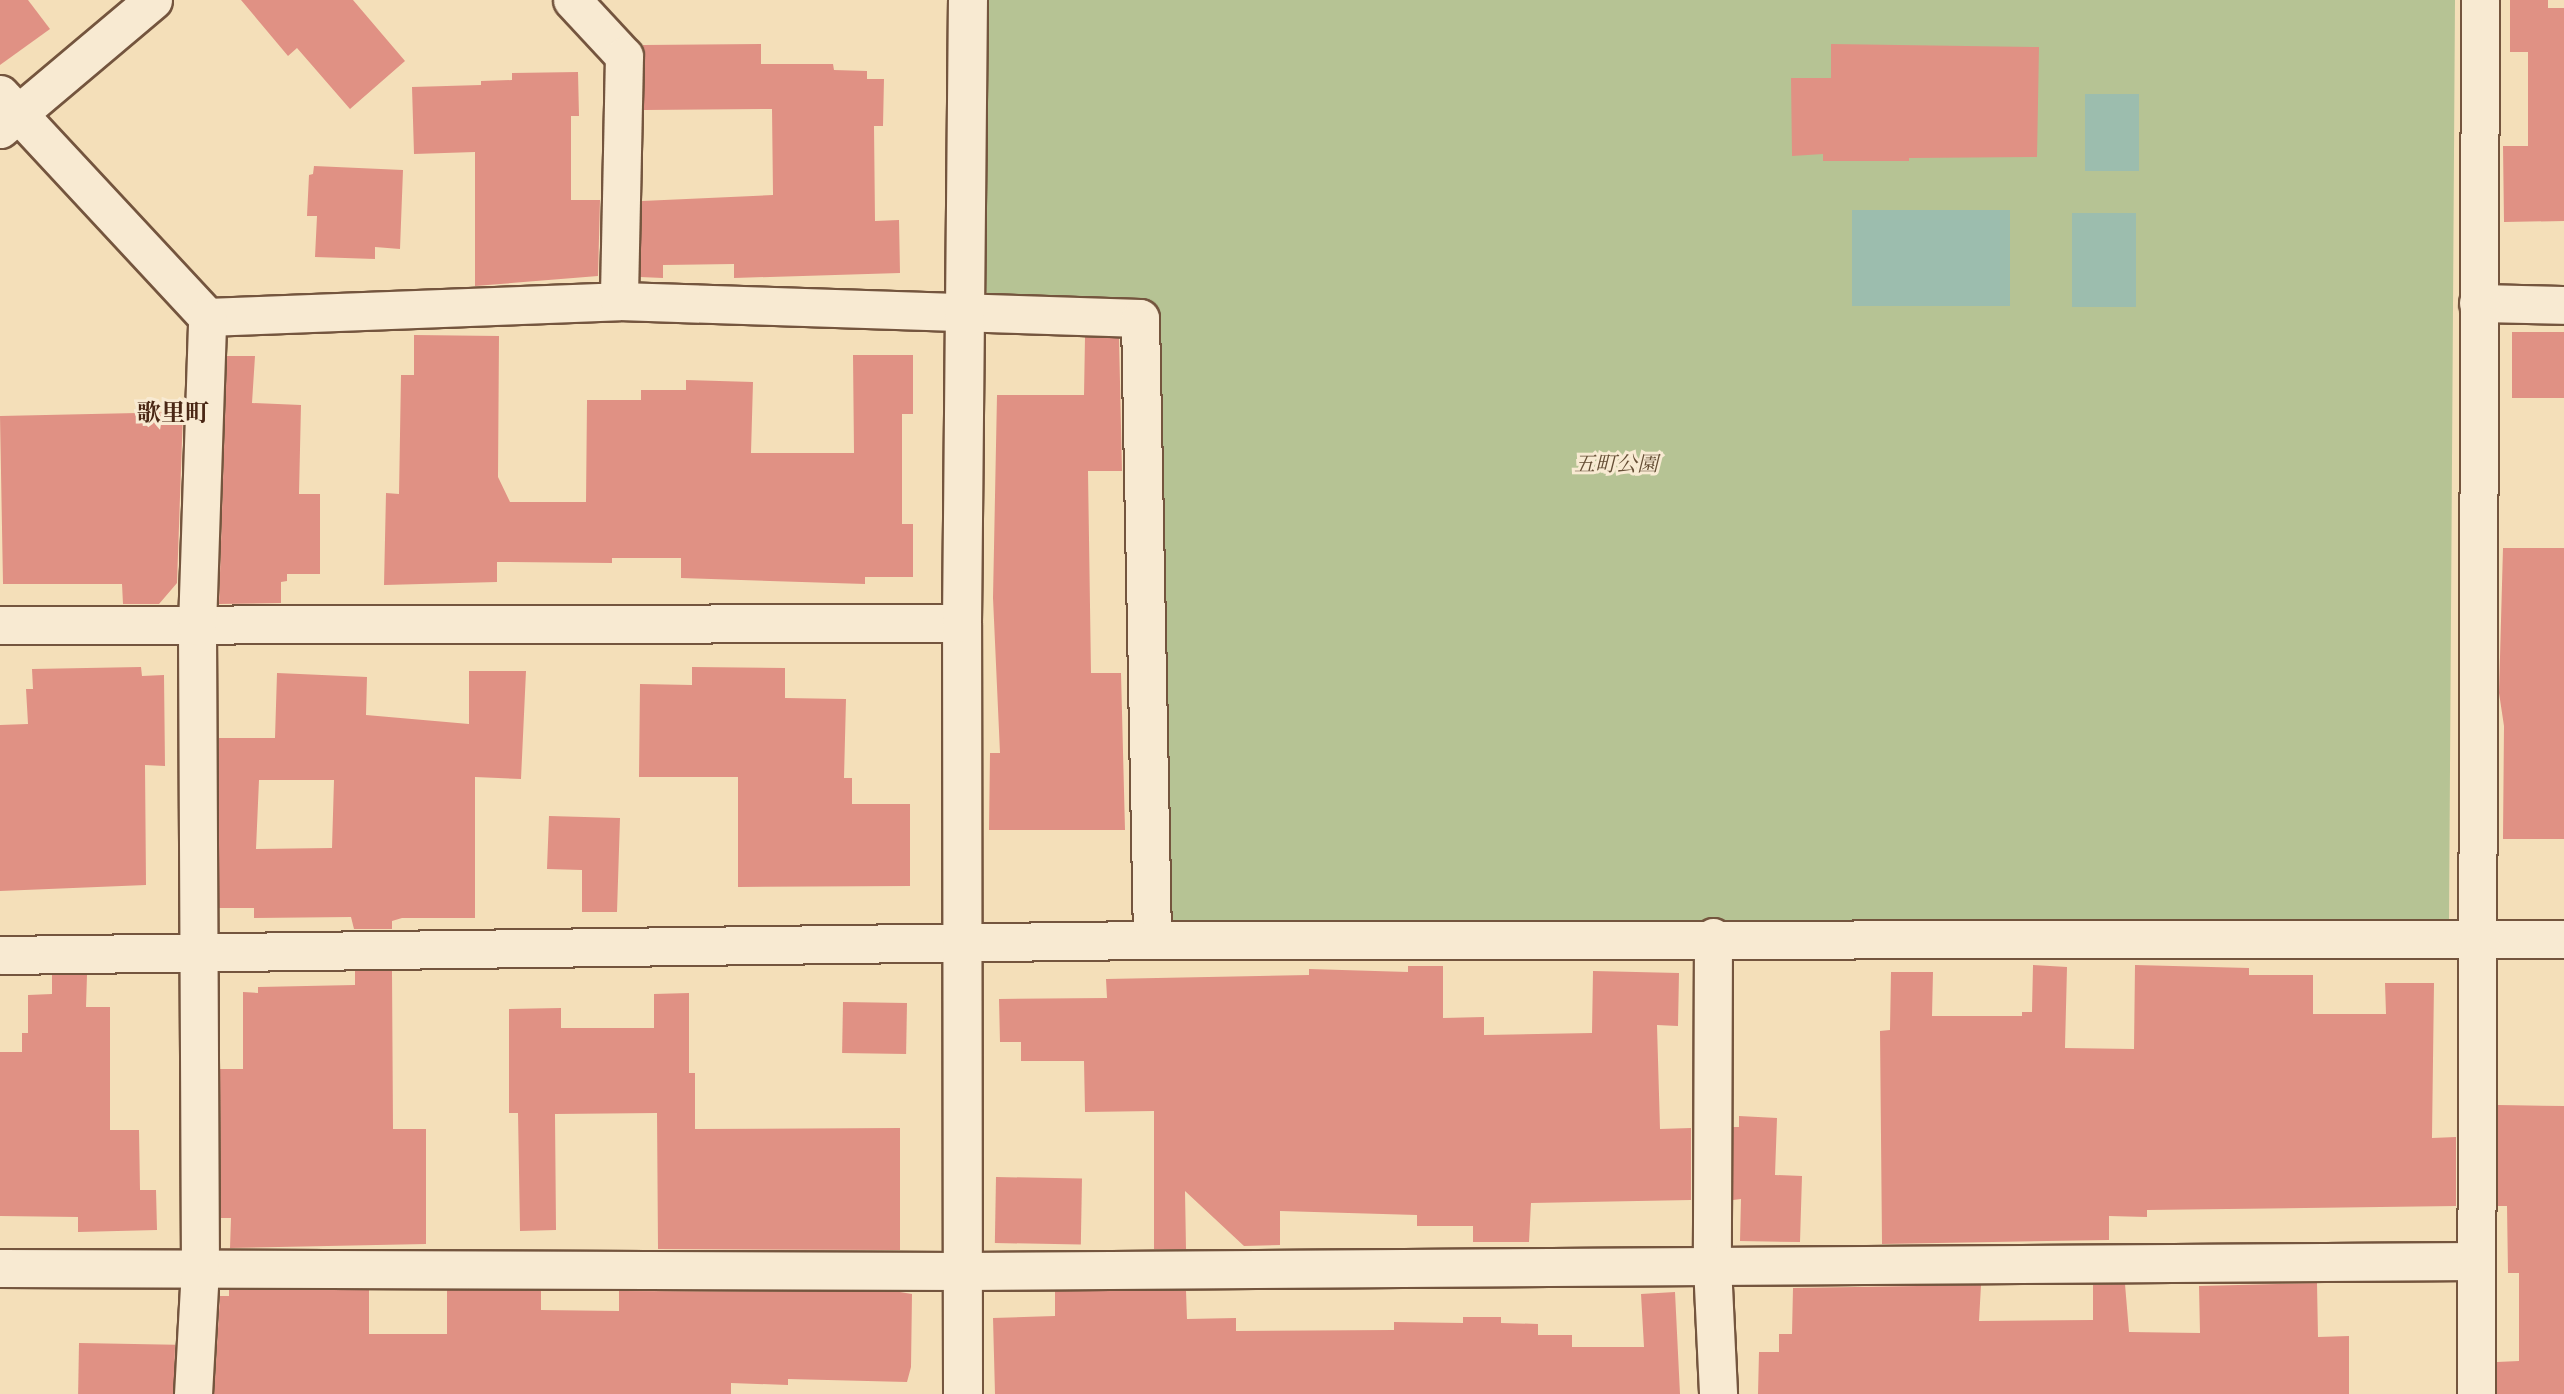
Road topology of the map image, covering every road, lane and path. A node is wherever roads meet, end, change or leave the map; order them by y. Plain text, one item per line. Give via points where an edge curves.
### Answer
1 (153, 0) edge
2 (572, 0) edge
3 (968, 0) edge
4 (2480, 0) edge
5 (6, 112) edge
6 (619, 301) junction
7 (2478, 303) junction
8 (2564, 306) edge
9 (965, 309) junction
10 (207, 317) junction
11 (962, 623) junction
12 (0, 625) edge
13 (197, 626) junction
14 (1713, 937) junction
15 (2474, 939) junction
16 (2564, 939) edge
17 (1152, 940) junction
18 (962, 943) junction
19 (0, 955) edge
20 (200, 955) junction
21 (2476, 1261) junction
22 (1712, 1265) junction
23 (0, 1268) edge
24 (200, 1268) junction
25 (963, 1271) junction
26 (193, 1394) edge
27 (964, 1394) edge
28 (1718, 1394) edge
29 (2476, 1394) edge

1 - 5 street
2 - 6 street via 624,56
3 - 9 street
4 - 7 street
5 - 10 street
6 - 9 street
6 - 10 street
7 - 8 street
7 - 15 street
9 - 11 street
9 - 17 street via 1140,318
10 - 13 street
11 - 13 street
11 - 18 street
12 - 13 street
13 - 20 street
14 - 15 street
14 - 17 street
14 - 22 street
15 - 16 street
15 - 21 street
17 - 18 street
18 - 20 street
18 - 25 street
19 - 20 street
20 - 24 street
21 - 22 street
21 - 29 street
22 - 25 street
22 - 28 street
23 - 24 street
24 - 25 street
24 - 26 street
25 - 27 street

